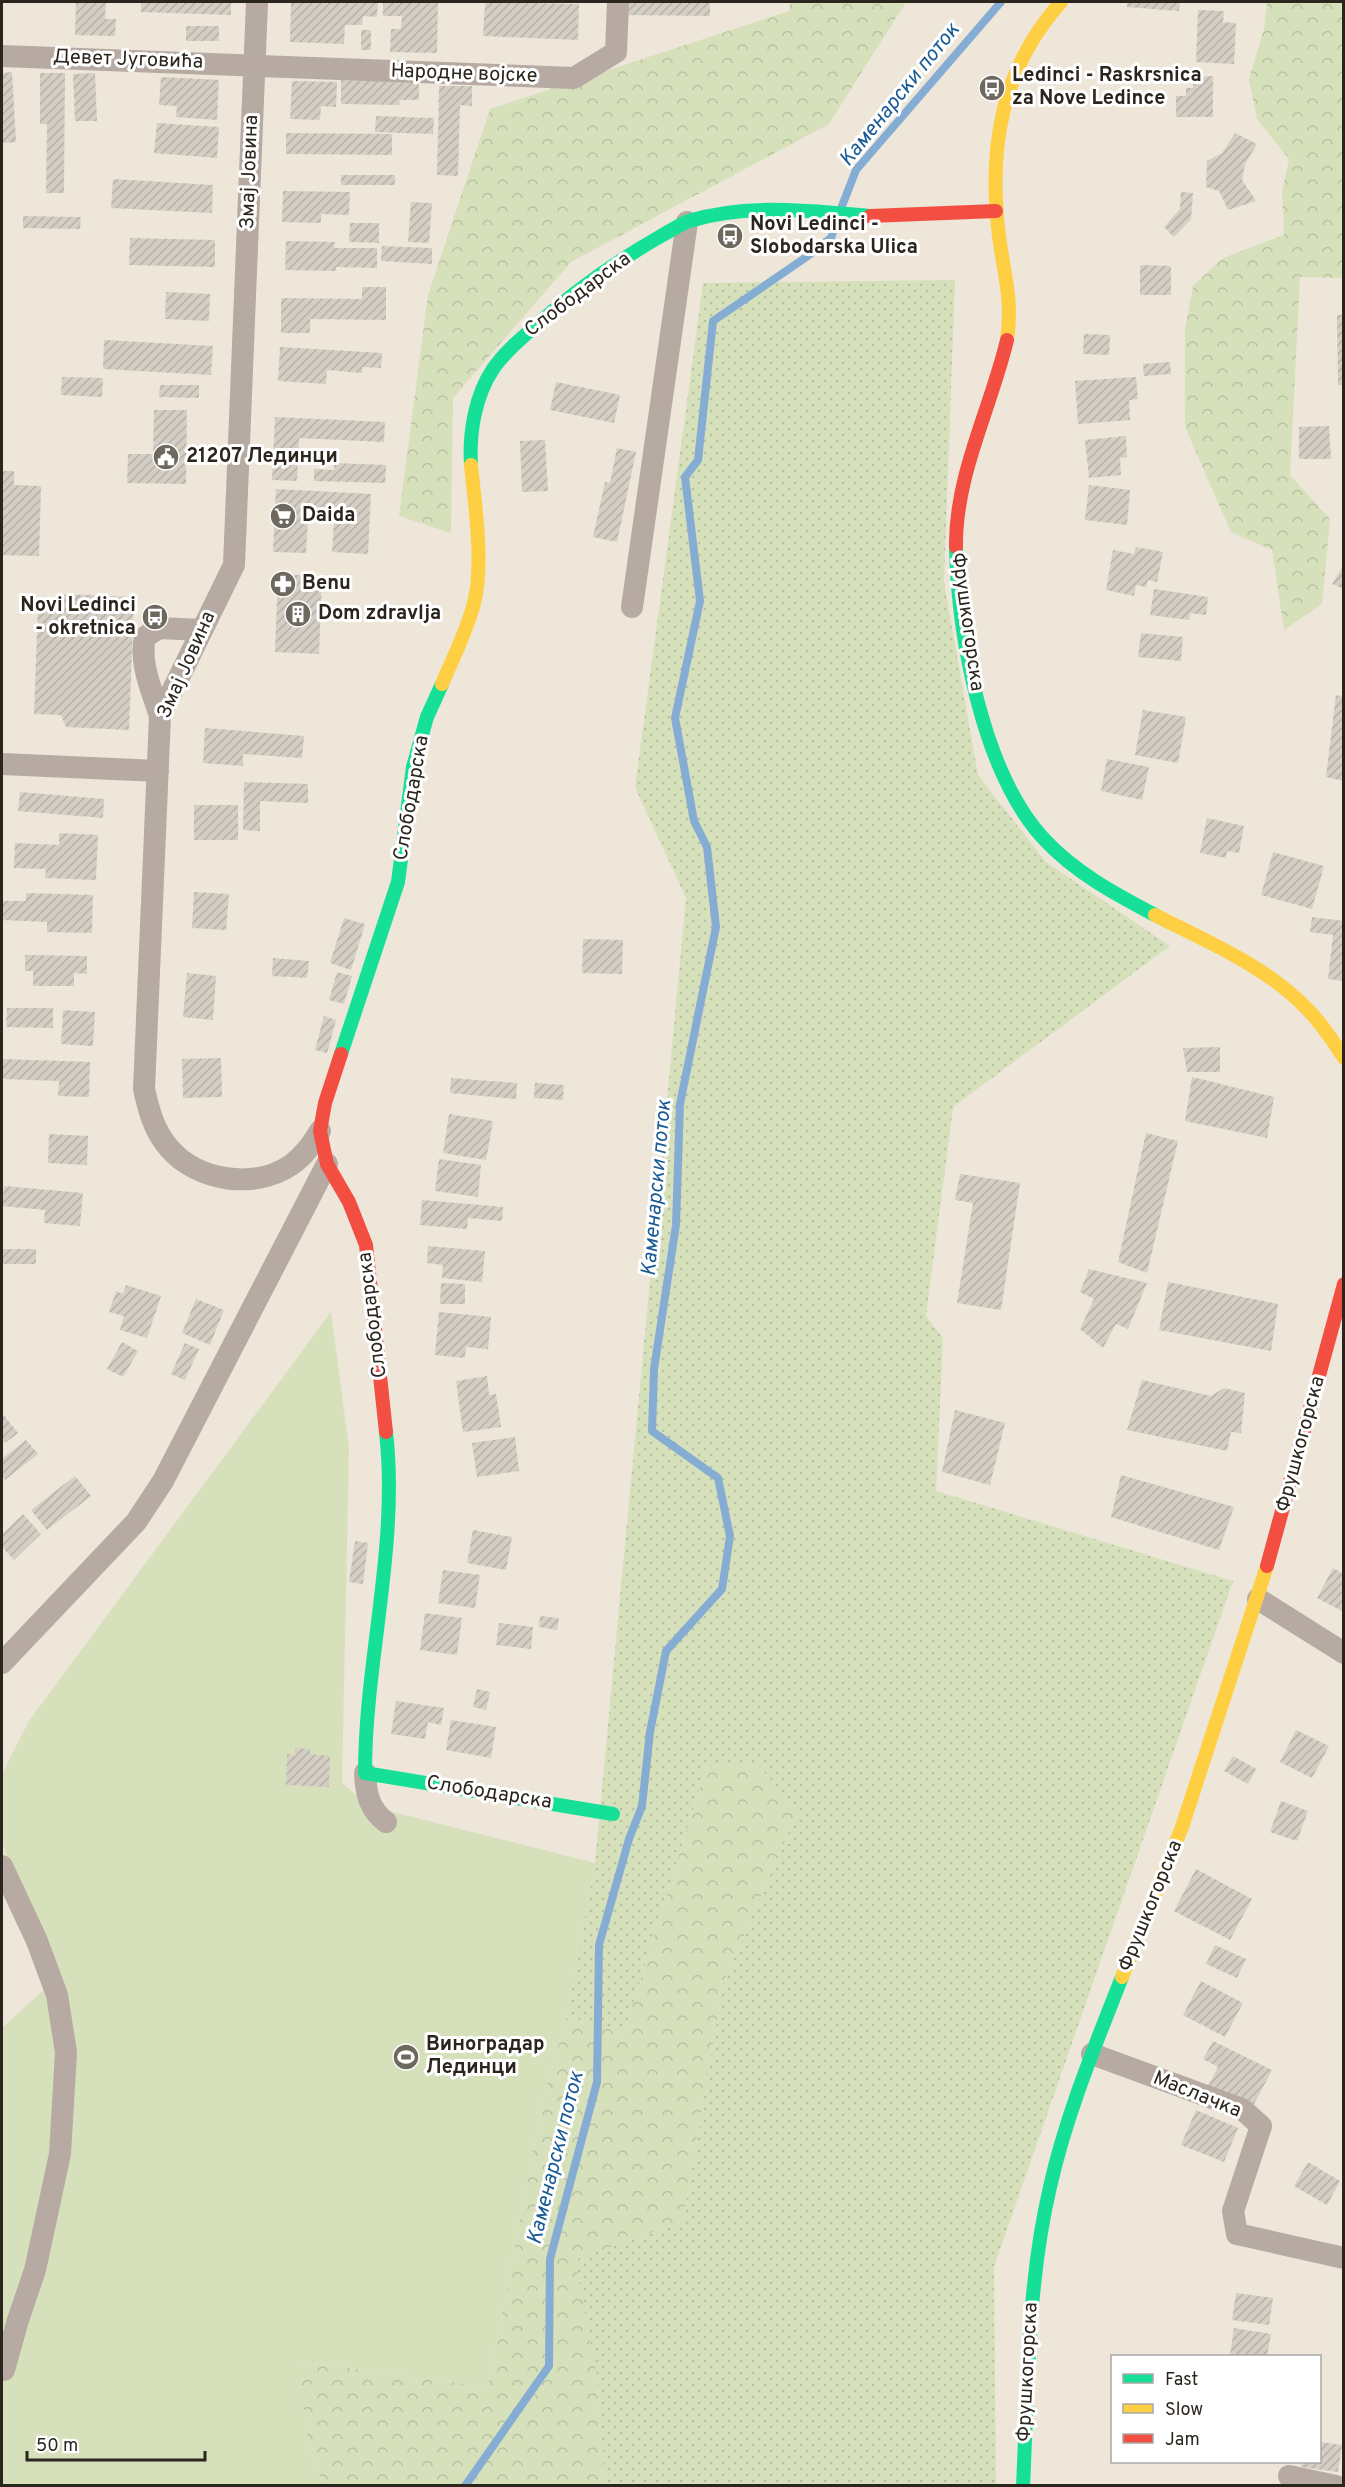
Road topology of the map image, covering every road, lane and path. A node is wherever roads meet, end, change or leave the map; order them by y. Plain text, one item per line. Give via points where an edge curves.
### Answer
1 (257, 2) edge
2 (618, 2) edge
3 (1062, 2) edge
4 (2, 56) edge
5 (254, 65) junction
6 (996, 211) junction
7 (687, 222) junction
8 (632, 607) dead end
9 (202, 630) junction
10 (160, 716) junction
11 (2, 764) edge
12 (158, 771) junction
13 (1344, 1058) edge
14 (320, 1131) junction
15 (327, 1164) junction
16 (1344, 1284) edge
17 (1337, 1337) edge
18 (1258, 1599) junction
19 (1344, 1653) edge
20 (2, 1663) edge
21 (365, 1773) junction
22 (613, 1814) dead end
23 (386, 1822) dead end
24 (2, 1866) edge
25 (1092, 2054) junction
26 (1344, 2258) edge
27 (4, 2370) dead end
28 (1289, 2476) dead end
29 (1023, 2486) edge
30 (1336, 2486) edge

1 - 5 street, Змај Јовина
2 - 5 street, Народне војске via 616,52 574,78
3 - 6 street, Фрушкогорска via 1026,48 1010,90 996,140
4 - 5 street, Девет Југовића
5 - 9 street, Змај Јовина via 234,565
6 - 7 street, Слободарска via 874,216 802,210 729,212
6 - 13 street, Фрушкогорска via 1010,312 1007,346 964,484 956,530 958,576 972,675 980,711 1002,771 1041,836 1065,858 1114,894 1285,986 1312,1011
7 - 8 street
7 - 14 street, Слободарска via 635,251 559,305 493,369 476,407 470,447 478,549 475,601 427,717 413,767 398,882 325,1103
9 - 10 street, Змај Јовина
9 - 10 street via 159,628 145,637 142,649
10 - 12 street, Змај Јовина
11 - 12 street
12 - 14 street, Змај Јовина via 144,1089 152,1121 169,1149 195,1169 226,1179 259,1178 290,1166 307,1152
14 - 15 street, Слободарска
15 - 20 street via 163,1481 136,1522
15 - 21 street, Слободарска via 349,1202 366,1245 387,1439 387,1525 365,1732
16 - 17 street, Фрушкогорска
17 - 18 street, Фрушкогорска
18 - 19 street
18 - 25 street, Фрушкогорска via 1182,1827
21 - 22 street, Слободарска
21 - 23 street, Слободарска via 374,1814
24 - 27 street via 57,1995 66,2052 60,2154 35,2270
25 - 26 street, Маслачка via 1242,2109 1261,2126 1233,2211 1237,2234
25 - 29 street, Фрушкогорска via 1059,2150 1041,2237 1032,2296
28 - 30 street

